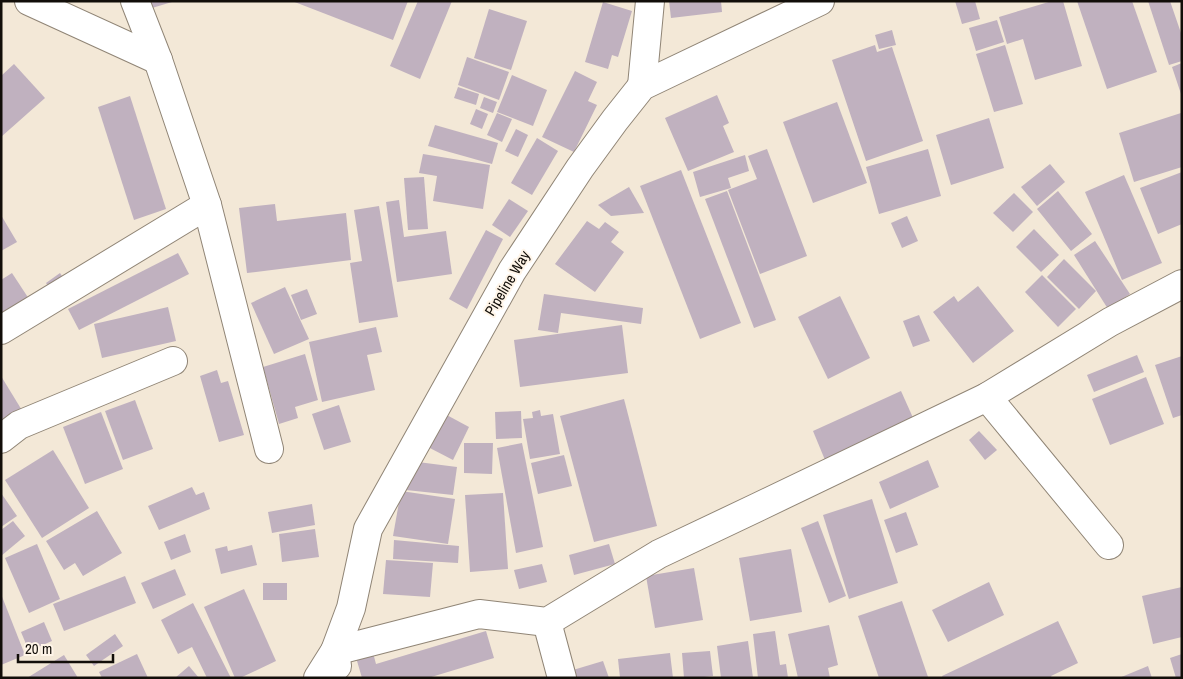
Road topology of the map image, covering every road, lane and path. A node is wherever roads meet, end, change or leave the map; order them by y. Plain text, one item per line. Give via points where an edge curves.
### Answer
1 (29, 1) edge
2 (135, 1) edge
3 (650, 1) edge
4 (820, 1) edge
5 (158, 60) junction
6 (642, 86) junction
7 (207, 205) junction
8 (1182, 284) edge
9 (1, 330) edge
10 (173, 361) dead end
11 (987, 397) junction
12 (1, 439) edge
13 (269, 449) dead end
14 (1109, 545) dead end
15 (547, 622) junction
16 (335, 651) junction
17 (318, 678) edge
18 (339, 678) edge
19 (562, 678) edge

1 - 5 street
2 - 5 street
3 - 6 street
4 - 6 street, Pipeline Way
5 - 7 street
6 - 16 street, Pipeline Way via 580,168 512,271 368,529 351,608
7 - 9 street
7 - 13 street
8 - 11 street via 1110,322
10 - 12 street via 19,425
11 - 14 street
11 - 15 street via 659,554
15 - 16 street via 480,614
15 - 19 street
16 - 17 street
16 - 18 street, Pipeline Way

